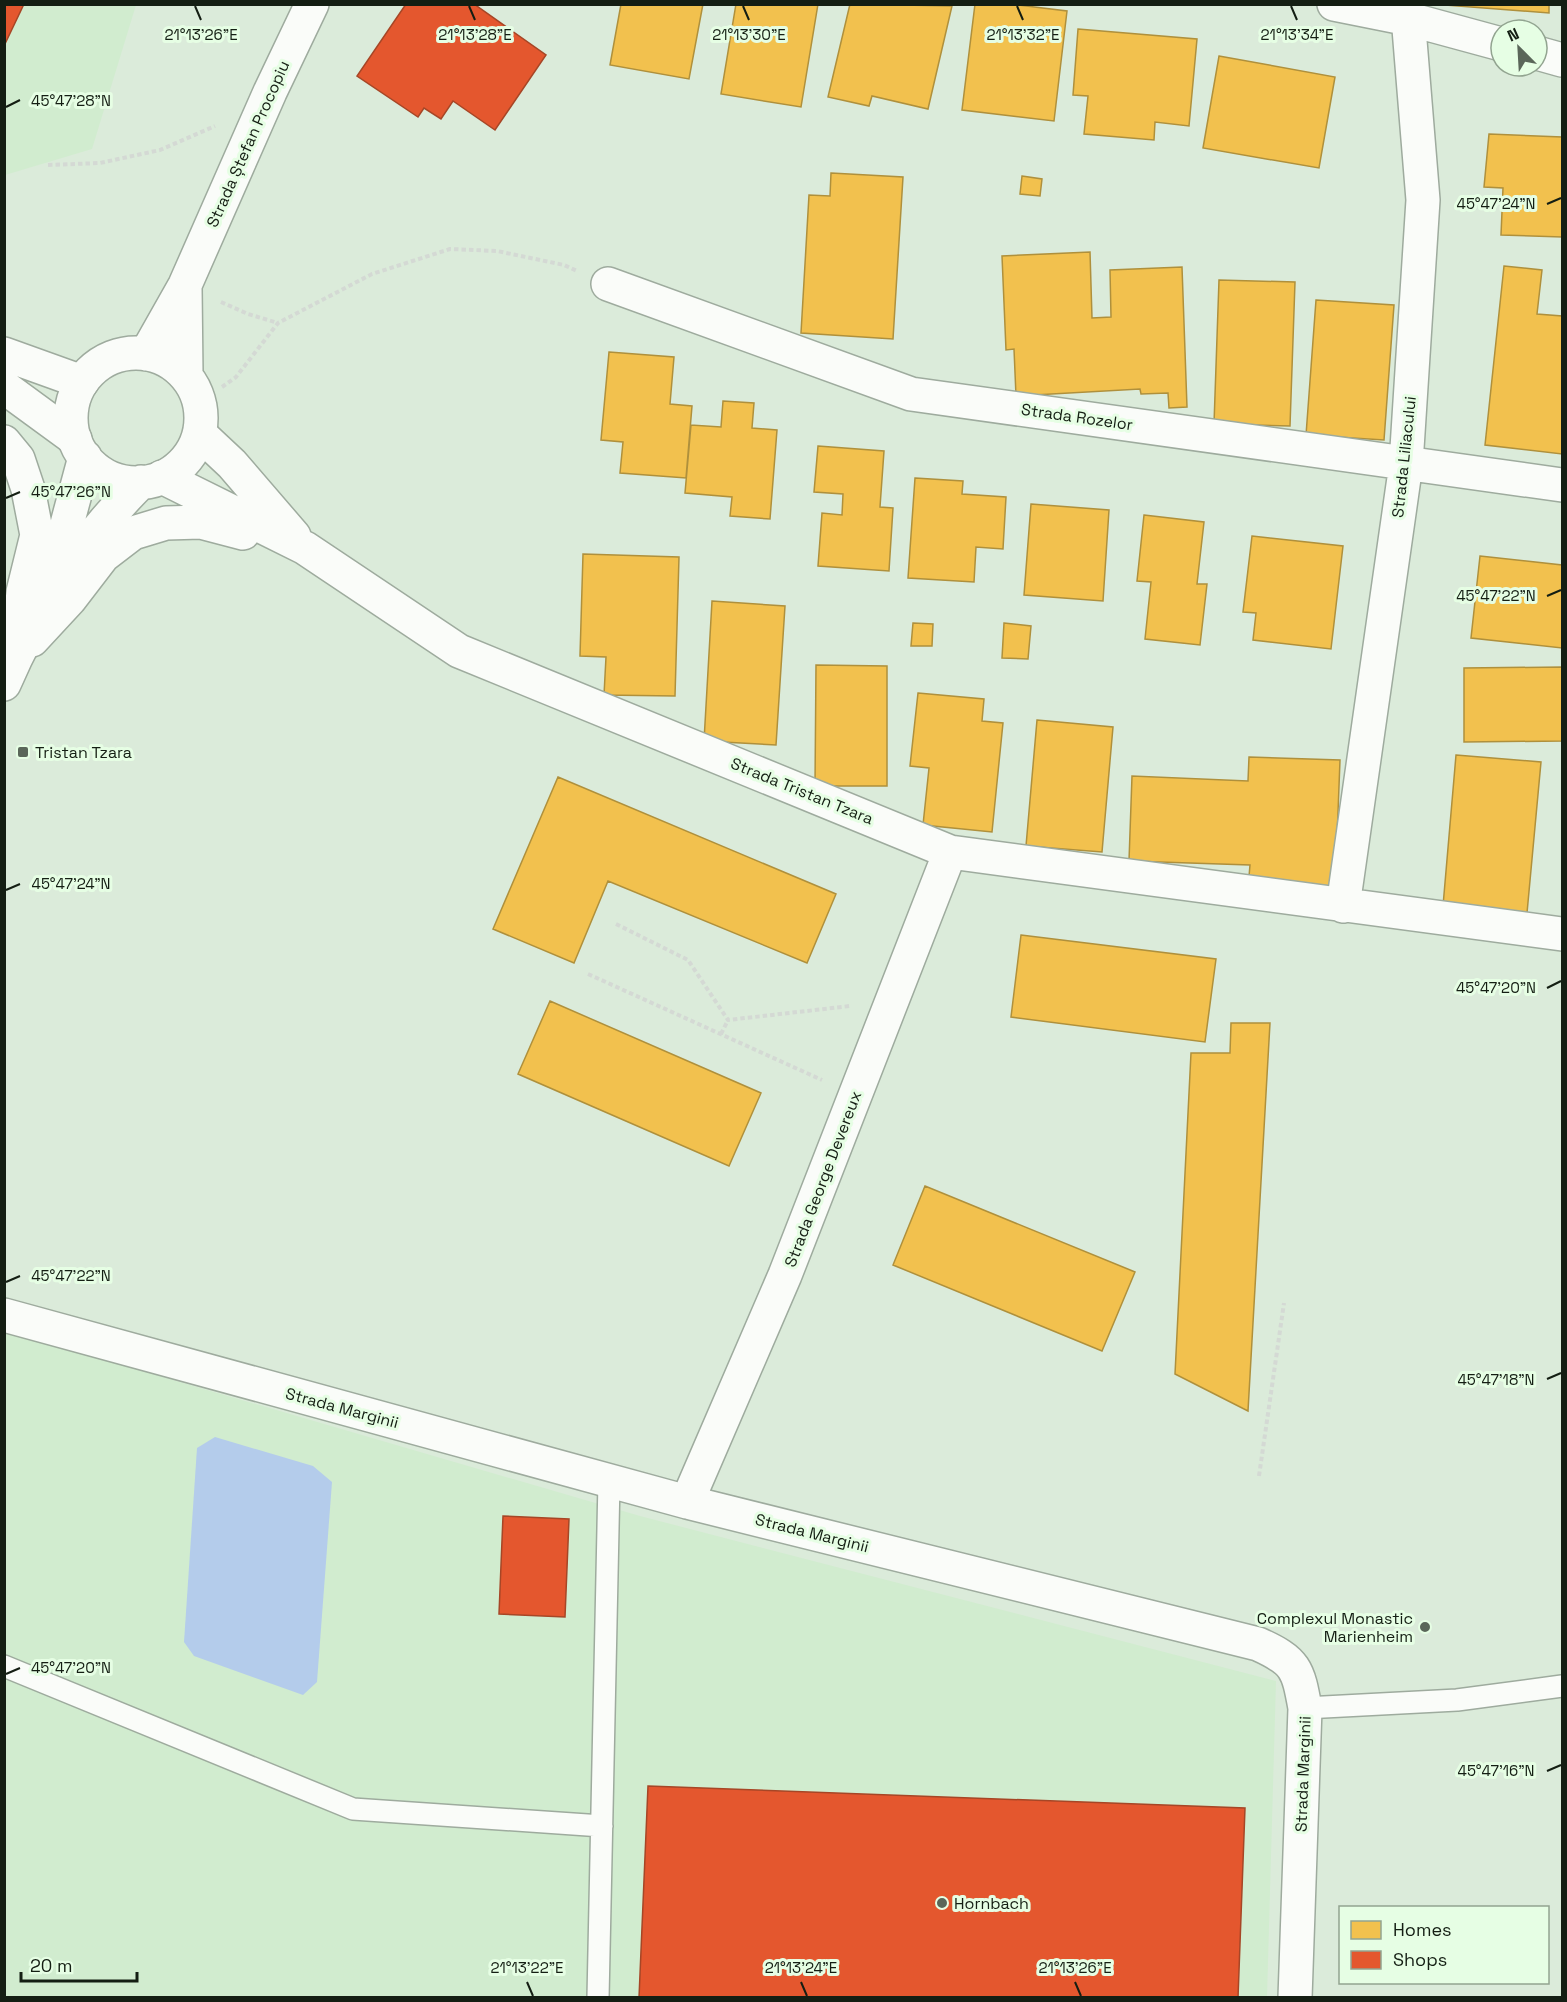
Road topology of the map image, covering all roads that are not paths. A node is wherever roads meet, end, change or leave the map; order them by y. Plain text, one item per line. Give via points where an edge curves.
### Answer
1 (312, 4) edge
2 (1334, 4) edge
3 (1408, 12) edge
4 (1489, 40) edge
5 (608, 284) road end
6 (185, 285) junction
7 (4, 354) edge
8 (146, 354) junction
9 (82, 382) junction
10 (4, 387) edge
11 (195, 403) junction
12 (4, 442) edge
13 (80, 448) junction
14 (1406, 465) junction
15 (151, 480) junction
16 (1563, 485) edge
17 (305, 548) junction
18 (47, 599) junction
19 (10, 670) edge
20 (950, 852) junction
21 (1343, 906) junction
22 (1563, 934) edge
23 (4, 1315) edge
24 (609, 1480) junction
25 (687, 1502) junction
26 (4, 1666) edge
27 (1563, 1686) edge
28 (1305, 1708) junction
29 (602, 1826) junction
30 (598, 1998) edge
31 (1294, 1998) edge

1 - 6 street, Strada Ștefan Procopiu
2 - 3 street
3 - 4 street
3 - 14 street, Strada Liliacului via 1423,200
5 - 14 street, Strada Rozelor via 911,394
6 - 8 street, Strada Ștefan Procopiu
6 - 11 street, Strada Ștefan Procopiu
7 - 9 street
8 - 9 street via 136,352 111,358 94,368
8 - 11 street via 161,357
9 - 13 street via 71,420
10 - 13 street
11 - 15 street via 194,449 180,466
11 - 17 street, Strada Tristan Tzara via 232,465
12 - 19 street via 18,459 37,535
13 - 15 street via 99,471 119,480
13 - 18 street
14 - 16 street, Strada Rozelor
14 - 21 street, Strada Liliacului
15 - 17 street, Strada Tristan Tzara
15 - 18 street via 106,517
17 - 19 street, Strada Tristan Tzara via 201,522 166,523 134,533 103,556
17 - 20 street, Strada Tristan Tzara via 459,651
18 - 19 street
20 - 21 street, Strada Tristan Tzara
20 - 25 street, Strada George Devereux via 785,1275
21 - 22 street, Strada Tristan Tzara
23 - 24 street, Strada Marginii
24 - 25 street, Strada Marginii
24 - 29 lane
25 - 28 street, Strada Marginii via 1258,1644 1284,1656 1299,1677
26 - 29 lane via 353,1809
27 - 28 lane via 1457,1700
28 - 31 street, Strada Marginii
29 - 30 lane

